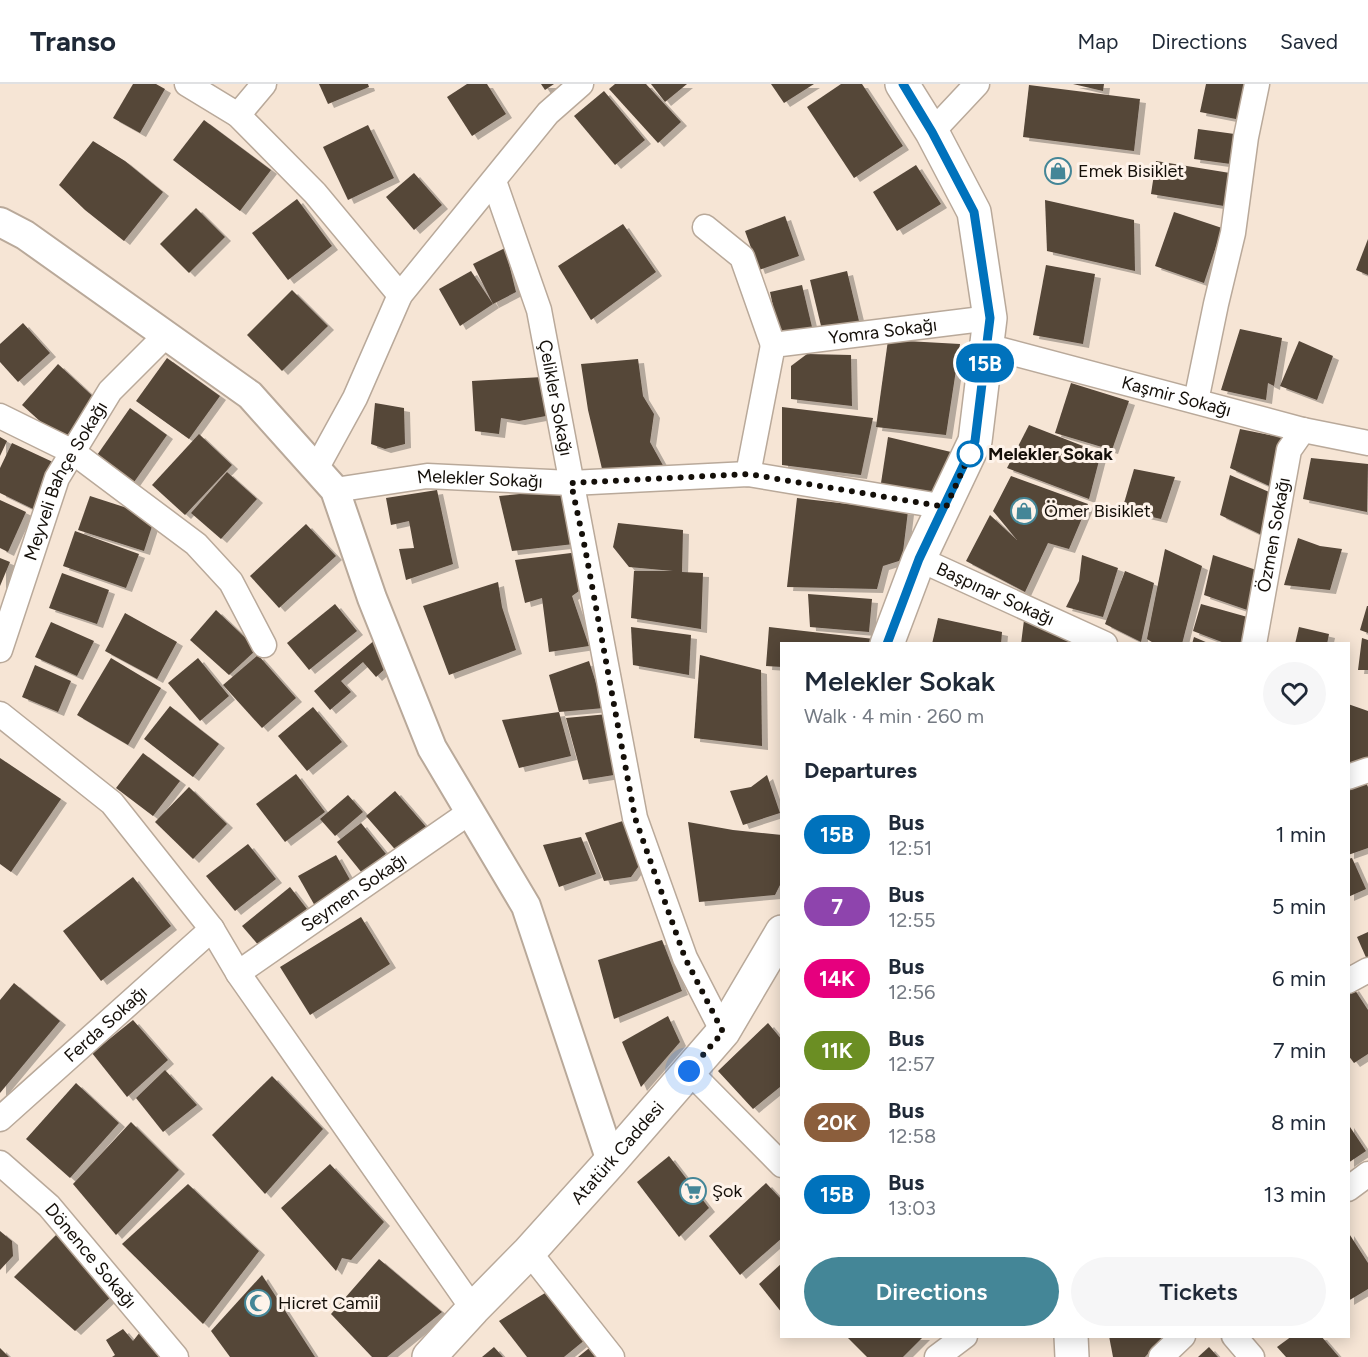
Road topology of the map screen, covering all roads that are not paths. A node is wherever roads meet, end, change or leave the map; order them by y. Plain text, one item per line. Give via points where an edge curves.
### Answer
1 (187, 84) edge
2 (264, 84) edge
3 (581, 84) edge
4 (902, 84) edge
5 (977, 84) edge
6 (1257, 84) edge
7 (238, 115) junction
8 (932, 132) junction
9 (494, 181) junction
10 (0, 222) edge
11 (705, 227) dead end
12 (400, 295) junction
13 (989, 332) junction
14 (166, 335) junction
15 (773, 345) junction
16 (1196, 401) junction
17 (0, 416) edge
18 (1303, 430) junction
19 (1368, 443) edge
20 (73, 452) junction
21 (316, 469) junction
22 (748, 474) junction
23 (571, 483) junction
24 (335, 490) junction
25 (946, 507) junction
26 (919, 559) junction
27 (888, 642) edge
28 (1101, 642) edge
29 (1254, 642) edge
30 (264, 645) dead end
31 (0, 650) edge
32 (0, 714) edge
33 (1368, 770) edge
34 (1350, 776) edge
35 (470, 812) junction
36 (212, 929) junction
37 (780, 935) edge
38 (1368, 970) edge
39 (238, 973) junction
40 (1350, 980) edge
41 (723, 1032) junction
42 (689, 1071) junction
43 (0, 1119) edge
44 (611, 1161) junction
45 (0, 1163) edge
46 (780, 1163) edge
47 (1368, 1174) edge
48 (1350, 1188) edge
49 (529, 1252) junction
50 (473, 1309) junction
51 (958, 1338) edge
52 (1071, 1338) edge
53 (1181, 1338) edge
54 (1236, 1338) edge
55 (176, 1357) edge
56 (429, 1357) edge
57 (612, 1357) edge
58 (937, 1357) edge
59 (1072, 1357) edge
60 (1161, 1357) edge
61 (1252, 1357) edge

1 - 7 street
2 - 7 street
3 - 9 street via 549,112
4 - 8 main road
5 - 8 street
6 - 16 street via 1233,233
7 - 12 street via 315,194
8 - 13 main road via 974,212
9 - 12 street
9 - 23 street, Çelikler Sokağı via 539,310
10 - 14 street via 25,235
11 - 15 street via 742,257
12 - 21 street via 355,398
13 - 15 street, Yomra Sokağı
13 - 16 street, Kaşmir Sokağı
13 - 25 main road via 975,441
14 - 20 street, Meyveli Bahçe Sokağı via 110,391
14 - 21 street via 250,395
15 - 22 street
16 - 18 street, Kaşmir Sokağı
17 - 20 street
18 - 19 street, Kaşmir Sokağı
18 - 29 street, Özmen Sokağı via 1289,450
20 - 30 street via 196,544 231,582
20 - 31 street, Meyveli Bahçe Sokağı via 57,478
21 - 24 street
22 - 23 street, Melekler Sokağı
22 - 25 street, Melekler Sokağı
23 - 24 street, Melekler Sokağı via 427,477
23 - 41 street, Çelikler Sokağı via 635,818 685,958
24 - 35 street via 372,598 432,748
25 - 26 main road
26 - 27 main road
26 - 28 street, Başpınar Sokağı
32 - 36 street via 112,803
33 - 34 street
35 - 39 street, Seymen Sokağı
35 - 44 street via 526,906
36 - 39 street
36 - 43 street, Ferda Sokağı
37 - 41 main road, Atatürk Caddesi
38 - 40 street
39 - 50 street
41 - 42 main road, Atatürk Caddesi
42 - 44 main road, Atatürk Caddesi
42 - 46 street
44 - 49 main road, Atatürk Caddesi
45 - 55 street, Dönence Sokağı via 49,1206
47 - 48 street
49 - 50 main road, Atatürk Caddesi
49 - 57 street
50 - 56 main road, Atatürk Caddesi
51 - 58 street
52 - 59 main road
53 - 60 street
54 - 61 street

